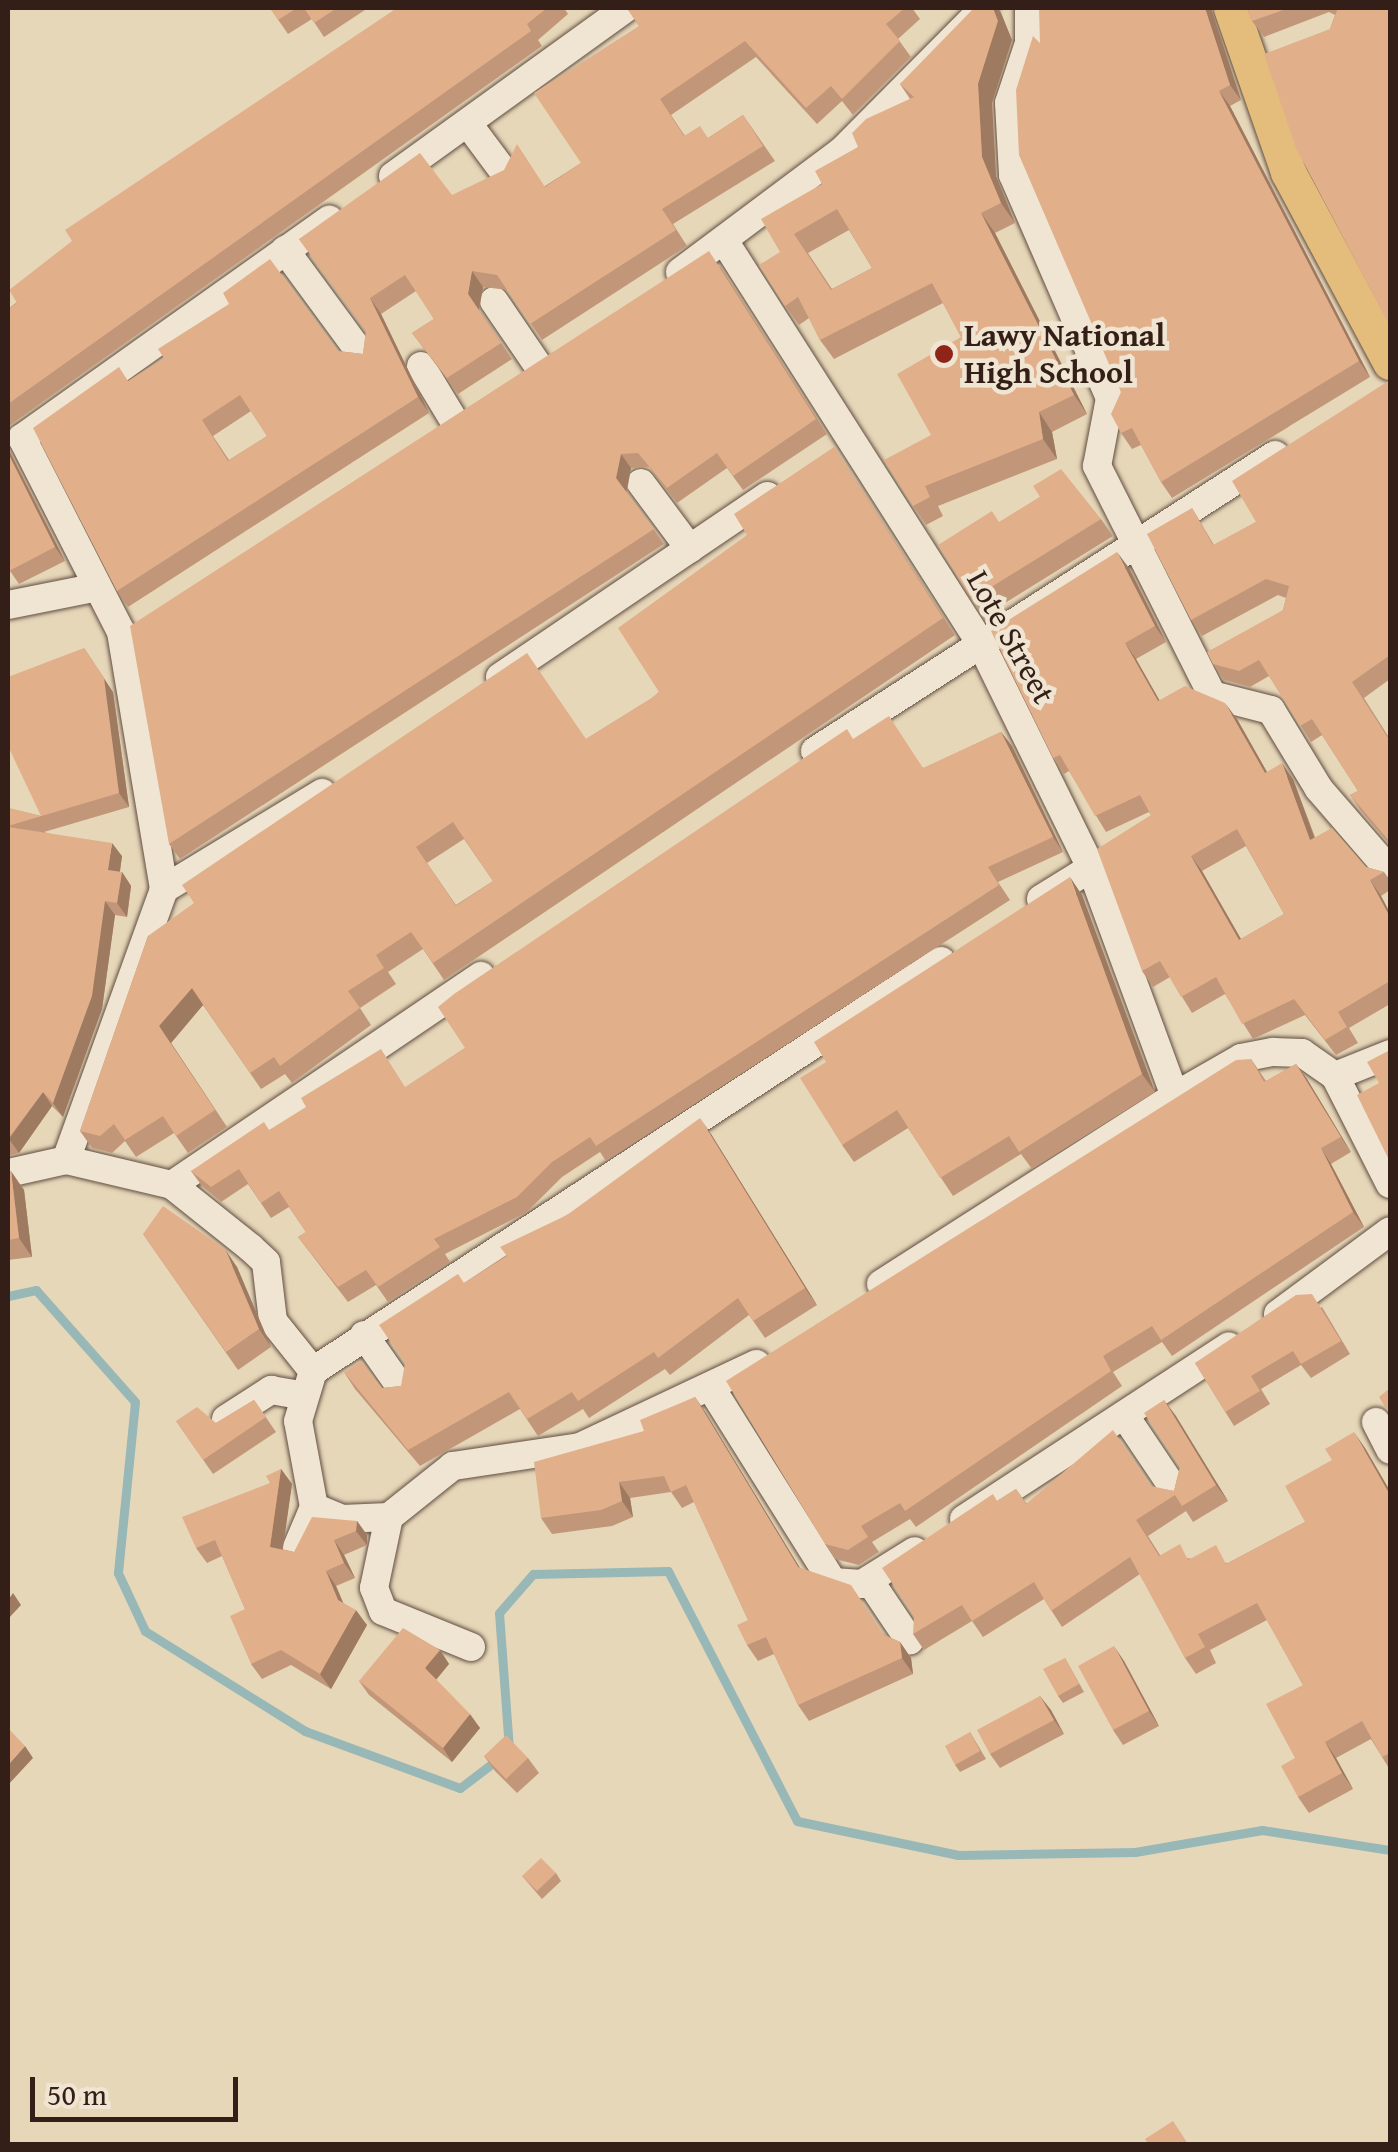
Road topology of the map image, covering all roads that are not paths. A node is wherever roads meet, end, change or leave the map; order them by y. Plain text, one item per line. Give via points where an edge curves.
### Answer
1 (626, 8) edge
2 (984, 8) edge
3 (1029, 8) edge
4 (1231, 8) edge
5 (1282, 49) edge
6 (1247, 62) junction
7 (469, 124) junction
8 (504, 172) edge
9 (726, 242) junction
10 (285, 250) junction
11 (647, 293) edge
12 (494, 302) dead end
13 (568, 344) edge
14 (363, 356) edge
15 (1390, 362) edge
16 (537, 364) junction
17 (421, 366) edge
18 (509, 382) edge
19 (481, 400) edge
20 (452, 418) junction
21 (1305, 436) edge
22 (851, 439) junction
23 (420, 440) edge
24 (818, 461) edge
25 (641, 482) dead end
26 (786, 483) edge
27 (1135, 539) junction
28 (690, 548) junction
29 (93, 588) junction
30 (8, 606) edge
31 (154, 611) edge
32 (121, 632) junction
33 (979, 640) junction
34 (1217, 648) edge
35 (1191, 662) junction
36 (470, 697) edge
37 (781, 774) edge
38 (344, 780) edge
39 (1091, 868) junction
40 (1390, 871) edge
41 (164, 890) junction
42 (1010, 918) edge
43 (961, 948) edge
44 (501, 963) edge
45 (1390, 1054) edge
46 (1336, 1076) junction
47 (1175, 1096) junction
48 (66, 1160) junction
49 (8, 1173) edge
50 (1390, 1184) edge
51 (172, 1185) junction
52 (1390, 1231) edge
53 (862, 1296) edge
54 (364, 1335) junction
55 (779, 1349) edge
56 (308, 1384) junction
57 (402, 1390) edge
58 (713, 1391) junction
59 (1125, 1416) junction
60 (224, 1420) edge
61 (1376, 1422) dead end
62 (1390, 1450) edge
63 (1176, 1492) edge
64 (314, 1507) junction
65 (389, 1517) junction
66 (295, 1552) edge
67 (869, 1580) junction
68 (910, 1641) edge
69 (471, 1647) dead end

1 - 7 street
2 - 9 street via 844,150
3 - 27 street via 1009,104 1013,175 1110,398 1097,466
4 - 6 main road
5 - 6 street
6 - 15 main road via 1288,172
7 - 8 street
7 - 10 street
9 - 11 street
9 - 22 street, Lote Street
10 - 14 street
10 - 29 street via 24,435
12 - 16 street
13 - 16 street
16 - 18 street
17 - 20 street
19 - 20 street
20 - 23 street
21 - 27 street
22 - 24 street
22 - 33 street, Lote Street
25 - 28 street
26 - 28 street
27 - 33 street
27 - 35 street
28 - 36 street
29 - 30 street
29 - 32 street
31 - 32 street
32 - 41 street
33 - 37 street
33 - 39 street, Lote Street
34 - 35 street
35 - 40 street via 1220,702 1258,700 1271,710 1318,789
38 - 41 street
39 - 42 street
39 - 47 street, Lote Street
41 - 48 street
43 - 54 street
44 - 51 street
45 - 46 street
46 - 47 street via 1302,1053 1273,1052 1242,1058
46 - 50 street
47 - 53 street
48 - 49 street
48 - 51 street
51 - 56 street via 266,1262 273,1321
52 - 59 street
54 - 56 street
54 - 57 street
55 - 58 street
56 - 60 street via 271,1390
56 - 64 street via 302,1472
58 - 65 street via 580,1447 453,1466
58 - 67 street via 824,1574 845,1587
59 - 63 street
59 - 67 street
61 - 62 street
64 - 65 street via 342,1518
64 - 66 street
65 - 69 street via 374,1588 383,1611
67 - 68 street

